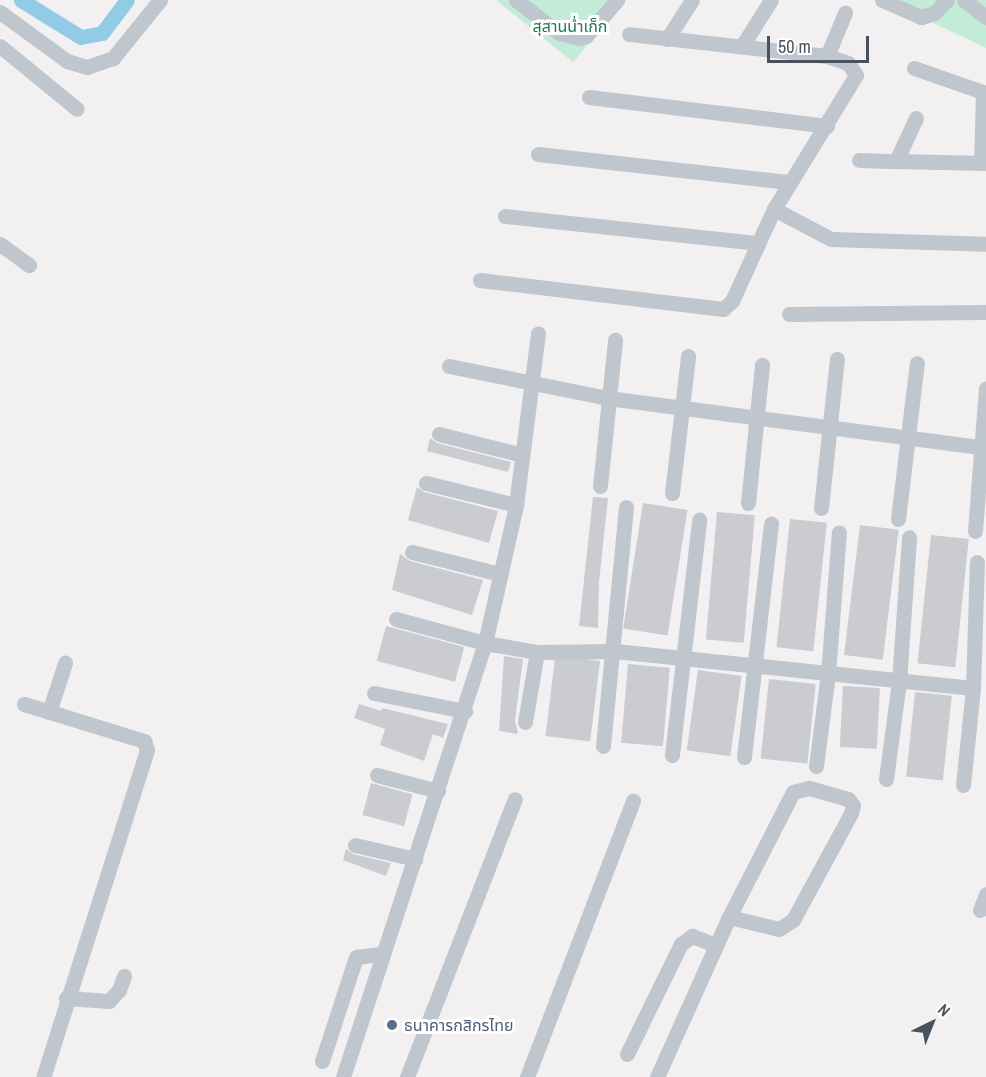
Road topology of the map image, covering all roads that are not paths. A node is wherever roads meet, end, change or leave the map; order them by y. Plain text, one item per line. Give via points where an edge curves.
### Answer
1 (160, 0) edge
2 (516, 0) edge
3 (617, 0) edge
4 (692, 0) edge
5 (771, 0) edge
6 (885, 0) edge
7 (947, 0) edge
8 (964, 0) edge
9 (0, 12) edge
10 (845, 13) dead end
11 (986, 17) edge
12 (628, 34) dead end
13 (667, 39) junction
14 (0, 46) edge
15 (742, 46) junction
16 (827, 56) junction
17 (914, 68) dead end
18 (589, 97) dead end
19 (76, 109) dead end
20 (916, 118) dead end
21 (827, 126) junction
22 (538, 154) dead end
23 (859, 160) dead end
24 (896, 161) junction
25 (983, 163) edge
26 (789, 182) junction
27 (774, 209) junction
28 (505, 216) dead end
29 (759, 243) junction
30 (0, 244) edge
31 (986, 244) edge
32 (29, 265) dead end
33 (480, 280) dead end
34 (986, 312) edge
35 (789, 314) dead end
36 (538, 333) dead end
37 (615, 340) dead end
38 (688, 356) dead end
39 (837, 359) dead end
40 (917, 363) dead end
41 (762, 365) dead end
42 (449, 366) dead end
43 (531, 385) junction
44 (986, 388) edge
45 (608, 398) junction
46 (680, 406) junction
47 (758, 421) junction
48 (832, 429) junction
49 (439, 434) dead end
50 (910, 438) junction
51 (983, 447) edge
52 (522, 455) junction
53 (426, 483) dead end
54 (600, 486) dead end
55 (672, 494) dead end
56 (748, 504) dead end
57 (516, 505) junction
58 (626, 507) dead end
59 (821, 508) dead end
60 (898, 519) dead end
61 (699, 520) dead end
62 (771, 524) dead end
63 (975, 531) dead end
64 (839, 532) dead end
65 (909, 537) dead end
66 (412, 552) dead end
67 (977, 562) dead end
68 (500, 574) junction
69 (396, 619) dead end
70 (485, 644) junction
71 (537, 651) junction
72 (615, 651) junction
73 (686, 658) junction
74 (65, 663) dead end
75 (758, 666) junction
76 (828, 674) junction
77 (899, 681) junction
78 (973, 688) junction
79 (374, 693) dead end
80 (24, 704) dead end
81 (465, 711) junction
82 (49, 712) junction
83 (525, 722) dead end
84 (603, 746) dead end
85 (672, 755) dead end
86 (744, 757) dead end
87 (816, 766) dead end
88 (377, 775) dead end
89 (886, 779) dead end
90 (963, 785) dead end
91 (438, 791) junction
92 (515, 799) dead end
93 (633, 801) dead end
94 (355, 845) dead end
95 (415, 860) junction
96 (986, 894) edge
97 (980, 910) dead end
98 (729, 916) junction
99 (716, 945) junction
100 (381, 954) junction
101 (124, 976) dead end
102 (66, 998) junction
103 (627, 1054) dead end
104 (322, 1061) dead end
105 (43, 1077) edge
106 (343, 1077) edge
107 (407, 1077) edge
108 (527, 1077) edge
109 (657, 1077) edge

1 - 9 street via 113,58 87,67 68,61
2 - 3 street via 570,38 586,36
4 - 13 street
5 - 15 street
6 - 7 street via 921,17 934,13
8 - 11 street
10 - 16 street
12 - 13 street
13 - 15 street
14 - 19 street
15 - 16 street
16 - 21 street via 848,63 856,75
17 - 25 street via 982,92
18 - 21 street
20 - 24 street
21 - 26 street
22 - 26 street
23 - 24 street
24 - 25 street
26 - 27 street
27 - 29 street
27 - 31 street via 831,239
28 - 29 street
29 - 33 street via 732,301 723,309
30 - 32 street
34 - 35 street
36 - 43 street
37 - 45 street
38 - 46 street
39 - 48 street
40 - 50 street
41 - 47 street
42 - 43 street
43 - 45 street
43 - 52 street
44 - 51 street
45 - 46 street
45 - 54 street
46 - 47 street
46 - 55 street
47 - 48 street
47 - 56 street
48 - 50 street
48 - 59 street
49 - 52 street
50 - 51 street
50 - 60 street
51 - 63 street
52 - 57 street
53 - 57 street
57 - 68 street
58 - 72 street
61 - 73 street
62 - 75 street
64 - 76 street
65 - 77 street
66 - 68 street
67 - 78 street
68 - 70 street
69 - 70 street
70 - 71 street
70 - 81 street
71 - 72 street
71 - 83 street
72 - 73 street
72 - 84 street
73 - 75 street
73 - 85 street
74 - 82 street
75 - 76 street
75 - 86 street
76 - 77 street
76 - 87 street
77 - 78 street
77 - 89 street
78 - 90 street
79 - 81 street
80 - 82 street
81 - 91 street
82 - 102 street via 144,741 147,750
88 - 91 street
91 - 95 street
92 - 107 street
93 - 108 street
94 - 95 street
95 - 100 street
96 - 97 street
98 - 98 street via 779,929 793,920 851,813 853,805 848,799 809,788 793,792
98 - 99 street
99 - 103 street via 692,936 681,944
99 - 109 street
100 - 104 street via 356,957
100 - 106 street
101 - 102 street via 109,1001
102 - 105 street

